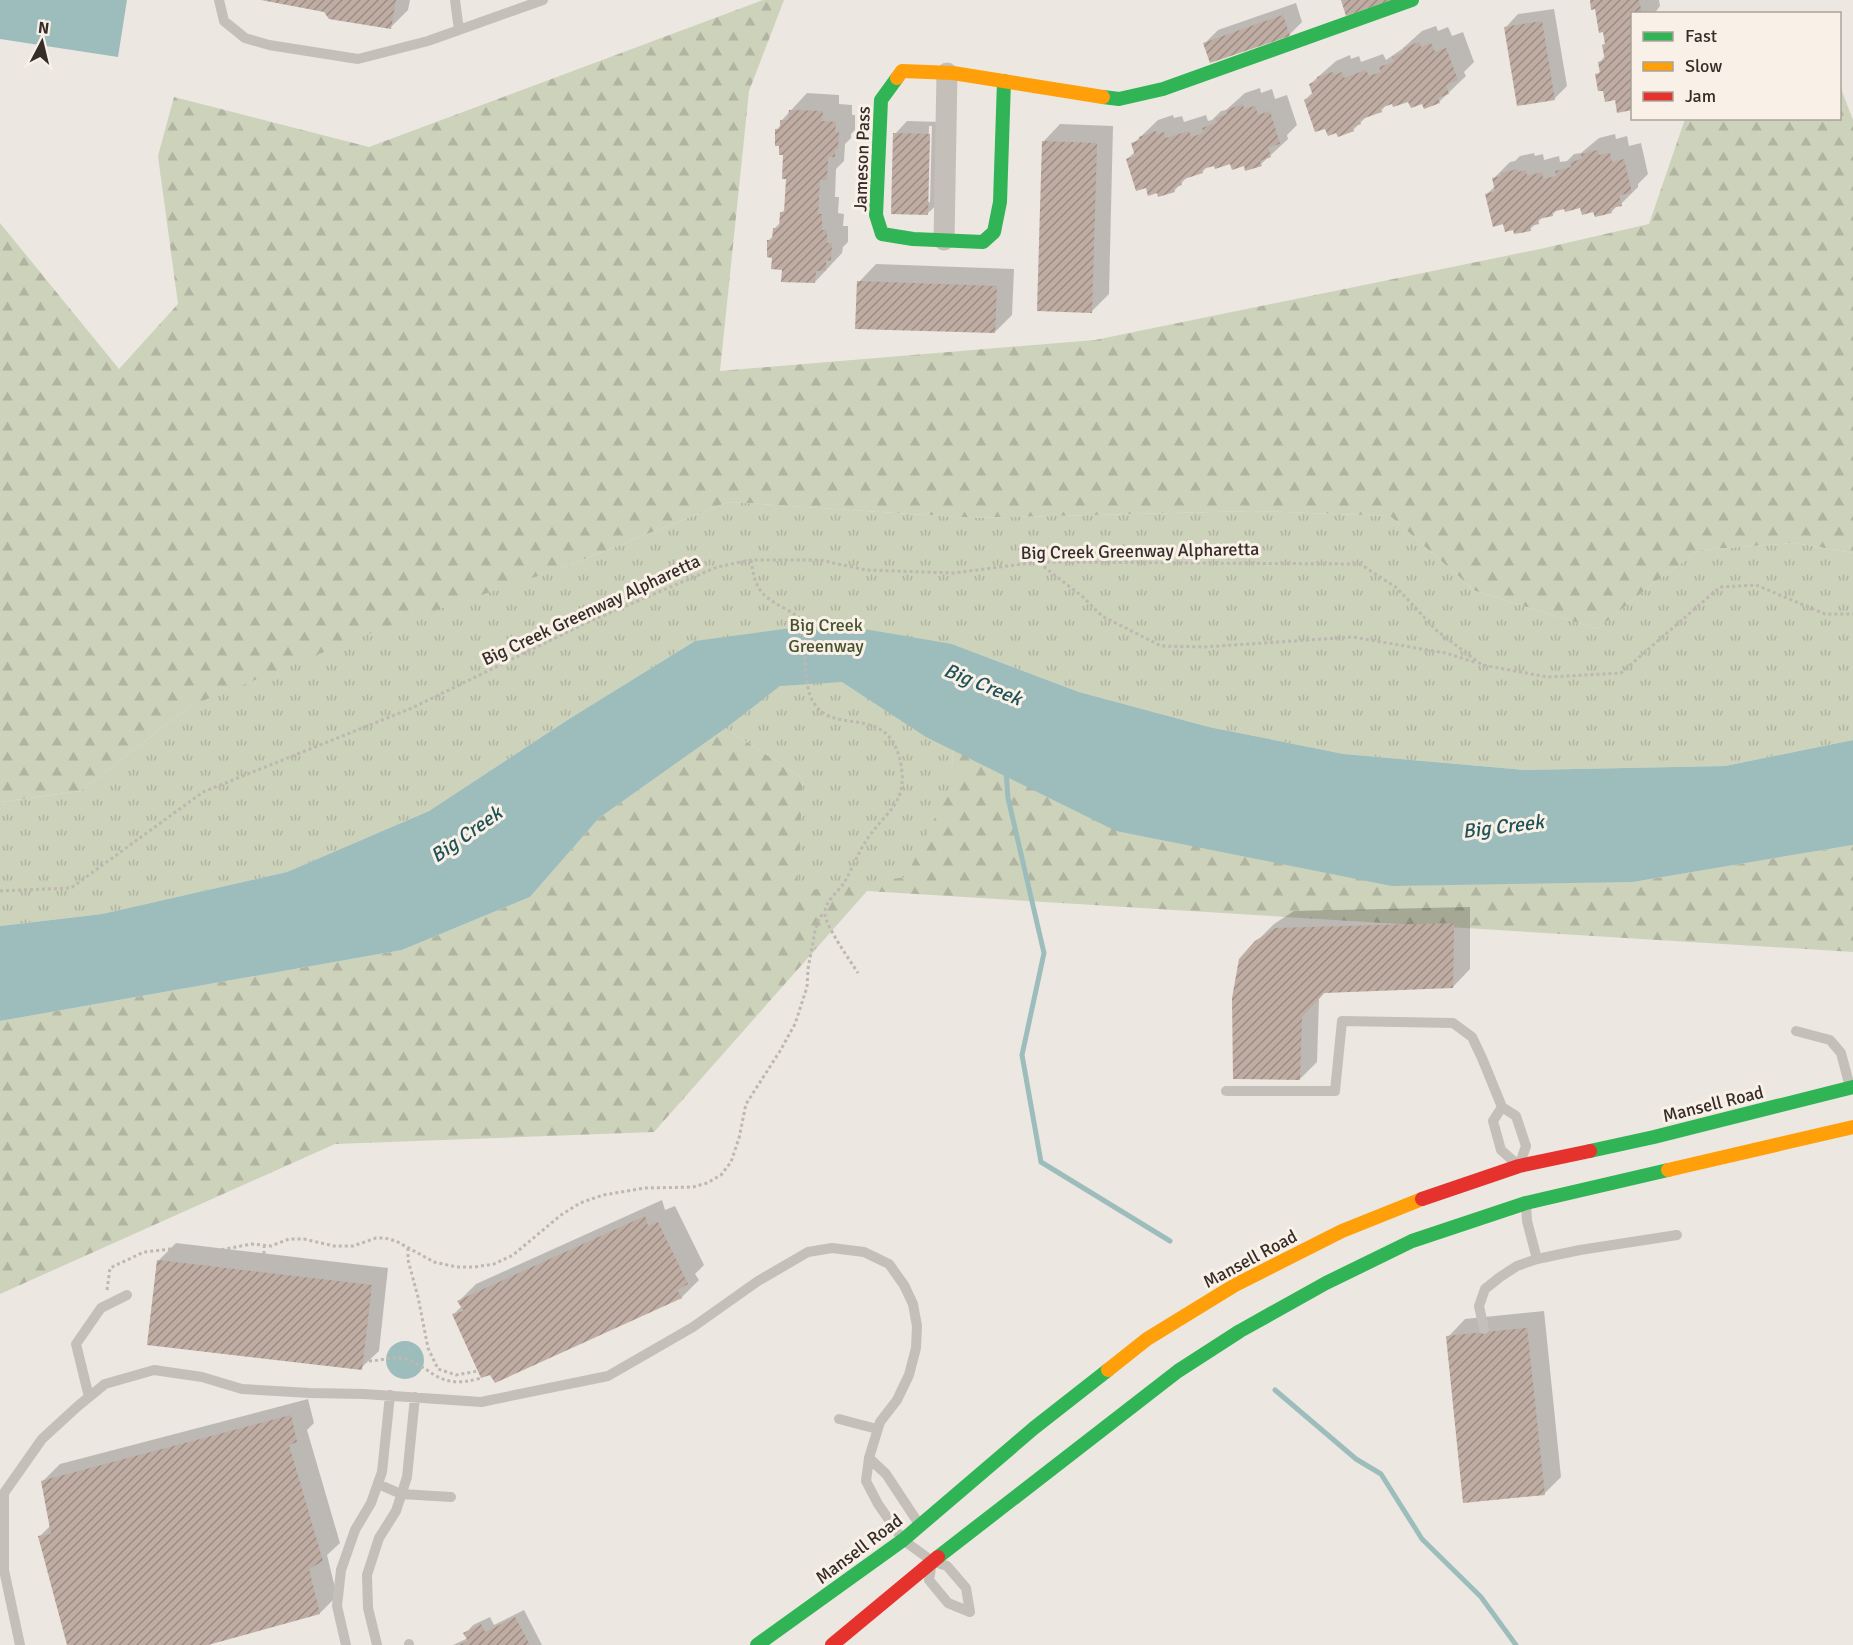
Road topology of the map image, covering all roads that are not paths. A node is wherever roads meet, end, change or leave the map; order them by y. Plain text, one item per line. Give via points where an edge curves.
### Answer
1 (219, 0) edge
2 (455, 0) edge
3 (543, 0) edge
4 (1412, 0) edge
5 (459, 30) junction
6 (947, 73) junction
7 (1004, 81) junction
8 (944, 240) junction
9 (1796, 1031) dead end
10 (1852, 1088) edge
11 (1226, 1091) dead end
12 (1502, 1107) junction
13 (1853, 1127) edge
14 (1520, 1171) junction
15 (1525, 1198) junction
16 (1677, 1234) dead end
17 (1537, 1259) junction
18 (127, 1295) dead end
19 (1484, 1329) dead end
20 (390, 1395) junction
21 (88, 1397) junction
22 (415, 1397) junction
23 (839, 1419) dead end
24 (878, 1429) junction
25 (868, 1458) junction
26 (378, 1484) junction
27 (401, 1494) junction
28 (451, 1497) dead end
29 (921, 1525) junction
30 (903, 1540) junction
31 (932, 1561) junction
32 (20, 1645) edge
33 (346, 1645) edge
34 (377, 1645) edge
35 (757, 1645) edge
36 (832, 1645) edge

1 - 5 lane via 224,21 244,38 358,59
2 - 5 lane
3 - 5 lane
4 - 7 main road, Jameson Pass via 1163,89 1119,99
6 - 7 main road, Jameson Pass
6 - 8 street
6 - 8 main road, Jameson Pass via 902,71 881,100 876,214 882,234
7 - 8 main road, Jameson Pass via 1000,202 994,232 983,242
9 - 10 lane via 1830,1040 1840,1053
10 - 14 main road, Mansell Road
11 - 12 lane via 1335,1091 1342,1021 1454,1023 1472,1037
12 - 14 lane via 1516,1116 1526,1146
12 - 14 lane via 1492,1121 1501,1150
13 - 15 main road
14 - 29 main road, Mansell Road via 1429,1196 1342,1231 1235,1285 1147,1339 1034,1428
15 - 17 lane
15 - 31 main road via 1412,1241 1240,1331 1178,1371
16 - 17 lane
17 - 19 lane via 1517,1266 1485,1289 1479,1306
18 - 21 lane via 101,1308 76,1344
20 - 21 lane via 242,1389 202,1377 154,1370 105,1384
20 - 22 lane
20 - 26 lane
21 - 32 lane via 42,1439 4,1493 4,1570
22 - 24 lane via 481,1402 608,1376 693,1327 758,1281 808,1252 832,1248 864,1252 889,1264 913,1304 916,1348 909,1376
22 - 27 lane via 407,1477
23 - 24 lane
24 - 25 lane
25 - 29 lane via 886,1474
25 - 30 lane via 866,1481
26 - 27 lane
26 - 33 lane via 341,1570 337,1606
27 - 28 lane
27 - 34 lane via 366,1575 368,1608
29 - 30 main road, Mansell Road
30 - 31 lane
30 - 35 main road, Mansell Road
31 - 31 lane via 929,1580 948,1603 970,1612 966,1588 947,1566
31 - 36 main road

